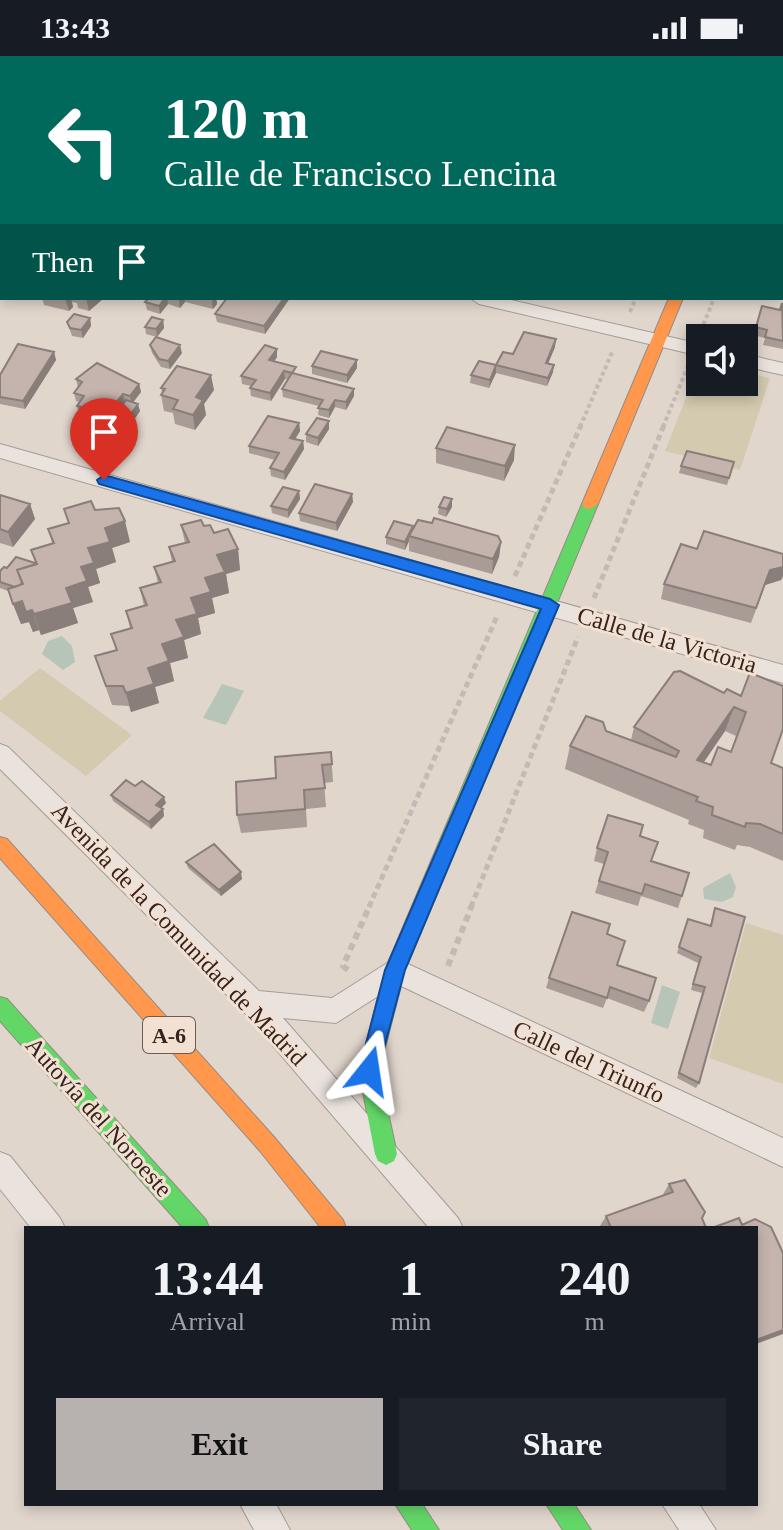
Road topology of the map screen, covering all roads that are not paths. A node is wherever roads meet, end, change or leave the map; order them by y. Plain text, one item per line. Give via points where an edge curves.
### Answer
1 (487, 300) edge
2 (675, 300) edge
3 (658, 341) junction
4 (686, 347) edge
5 (758, 363) edge
6 (783, 369) edge
7 (0, 451) edge
8 (550, 605) junction
9 (783, 674) edge
10 (0, 754) edge
11 (0, 845) edge
12 (395, 970) junction
13 (253, 1003) junction
14 (0, 1006) edge
15 (783, 1153) edge
16 (386, 1154) junction
17 (0, 1166) edge
18 (48, 1226) edge
19 (196, 1226) edge
20 (333, 1226) edge
21 (446, 1226) edge
22 (257, 1506) edge
23 (409, 1506) edge
24 (560, 1506) edge
25 (680, 1506) edge
26 (274, 1530) edge
27 (427, 1530) edge
28 (579, 1530) edge
29 (700, 1530) edge

1 - 3 street
2 - 3 main road
3 - 4 street
3 - 8 main road
5 - 6 street
7 - 8 street, Calle de la Victoria
8 - 9 street, Calle de la Victoria
8 - 12 main road
10 - 13 street, Avenida de la Comunidad de Madrid
11 - 20 main road, A-6 via 267,1144
12 - 13 street via 336,1011
12 - 15 street, Calle del Triunfo
12 - 16 main road via 369,1071
13 - 16 street, Avenida de la Comunidad de Madrid
14 - 19 main road, Autovía del Noroeste
16 - 21 street, Avenida de la Comunidad de Madrid
17 - 18 street
22 - 26 street
23 - 27 main road
24 - 28 main road
25 - 29 street

